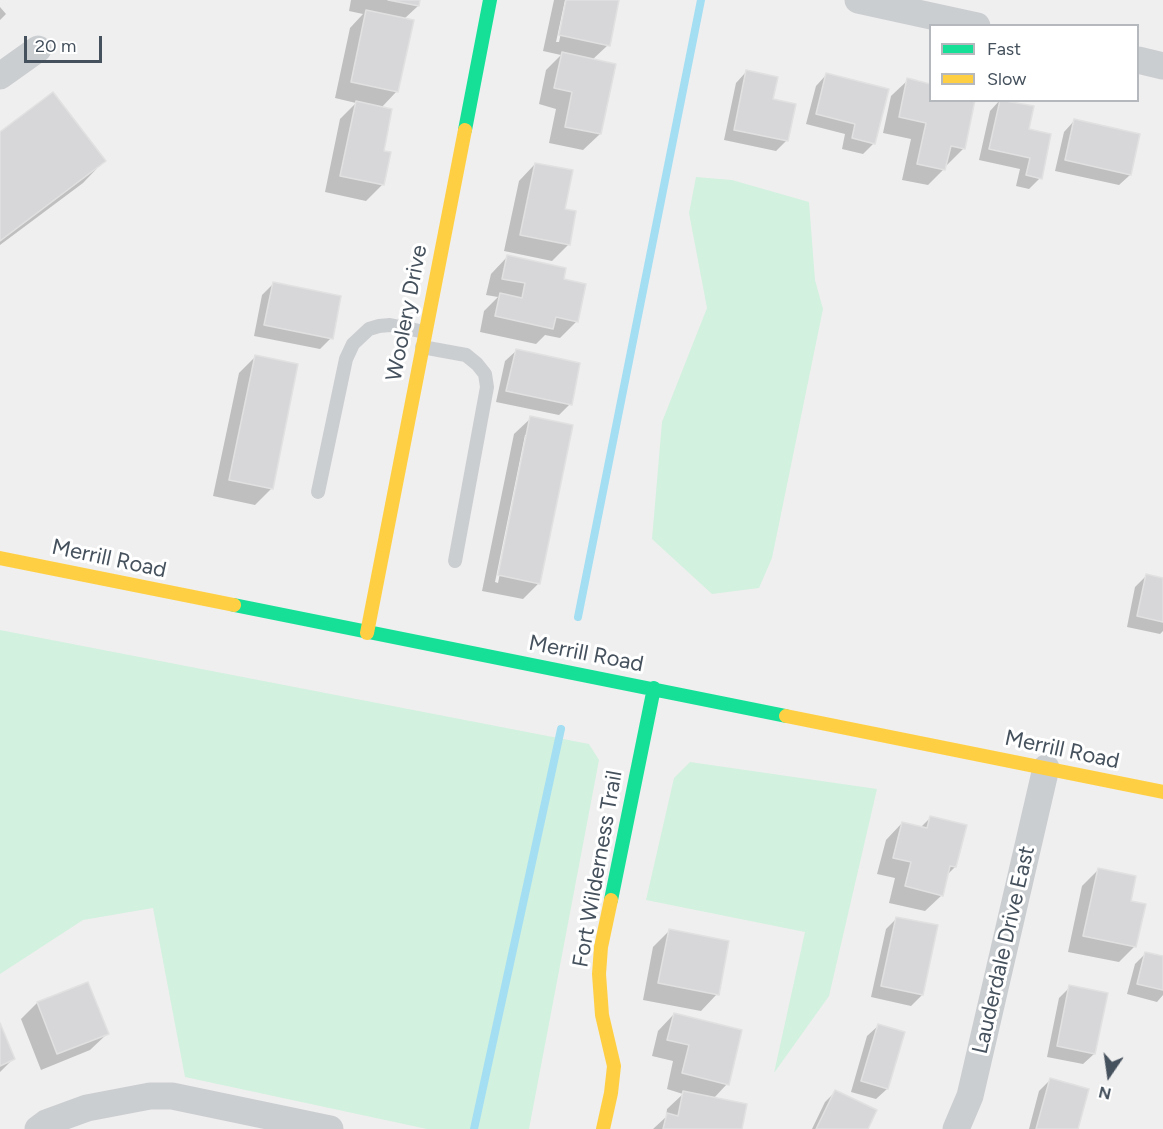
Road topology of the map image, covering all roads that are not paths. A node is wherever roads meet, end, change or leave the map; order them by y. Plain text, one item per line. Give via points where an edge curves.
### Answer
1 (490, 0) edge
2 (858, 0) edge
3 (885, 3) edge
4 (969, 24) edge
5 (38, 49) dead end
6 (1139, 60) edge
7 (1163, 66) edge
8 (0, 76) edge
9 (425, 332) junction
10 (422, 346) junction
11 (318, 492) dead end
12 (0, 558) edge
13 (455, 561) dead end
14 (367, 633) junction
15 (654, 688) junction
16 (1046, 768) junction
17 (1163, 792) edge
18 (292, 1125) edge
19 (38, 1129) edge
20 (330, 1129) edge
21 (603, 1129) edge
22 (956, 1129) edge

1 - 9 main road, Woolery Drive
2 - 3 street
3 - 4 street
5 - 8 street
6 - 7 street
9 - 10 main road, Woolery Drive
9 - 11 lane via 379,326 369,329 353,344 346,359
10 - 13 lane via 465,355 485,374 487,387
10 - 14 main road, Woolery Drive
12 - 14 main road, Merrill Road
14 - 15 main road, Merrill Road
15 - 16 main road, Merrill Road
15 - 21 main road, Fort Wilderness Trail via 601,947 598,974 602,1015 614,1066
16 - 17 main road, Merrill Road
16 - 22 street, Lauderdale Drive East via 970,1096
18 - 19 street via 172,1096 150,1096 87,1108
18 - 20 street

